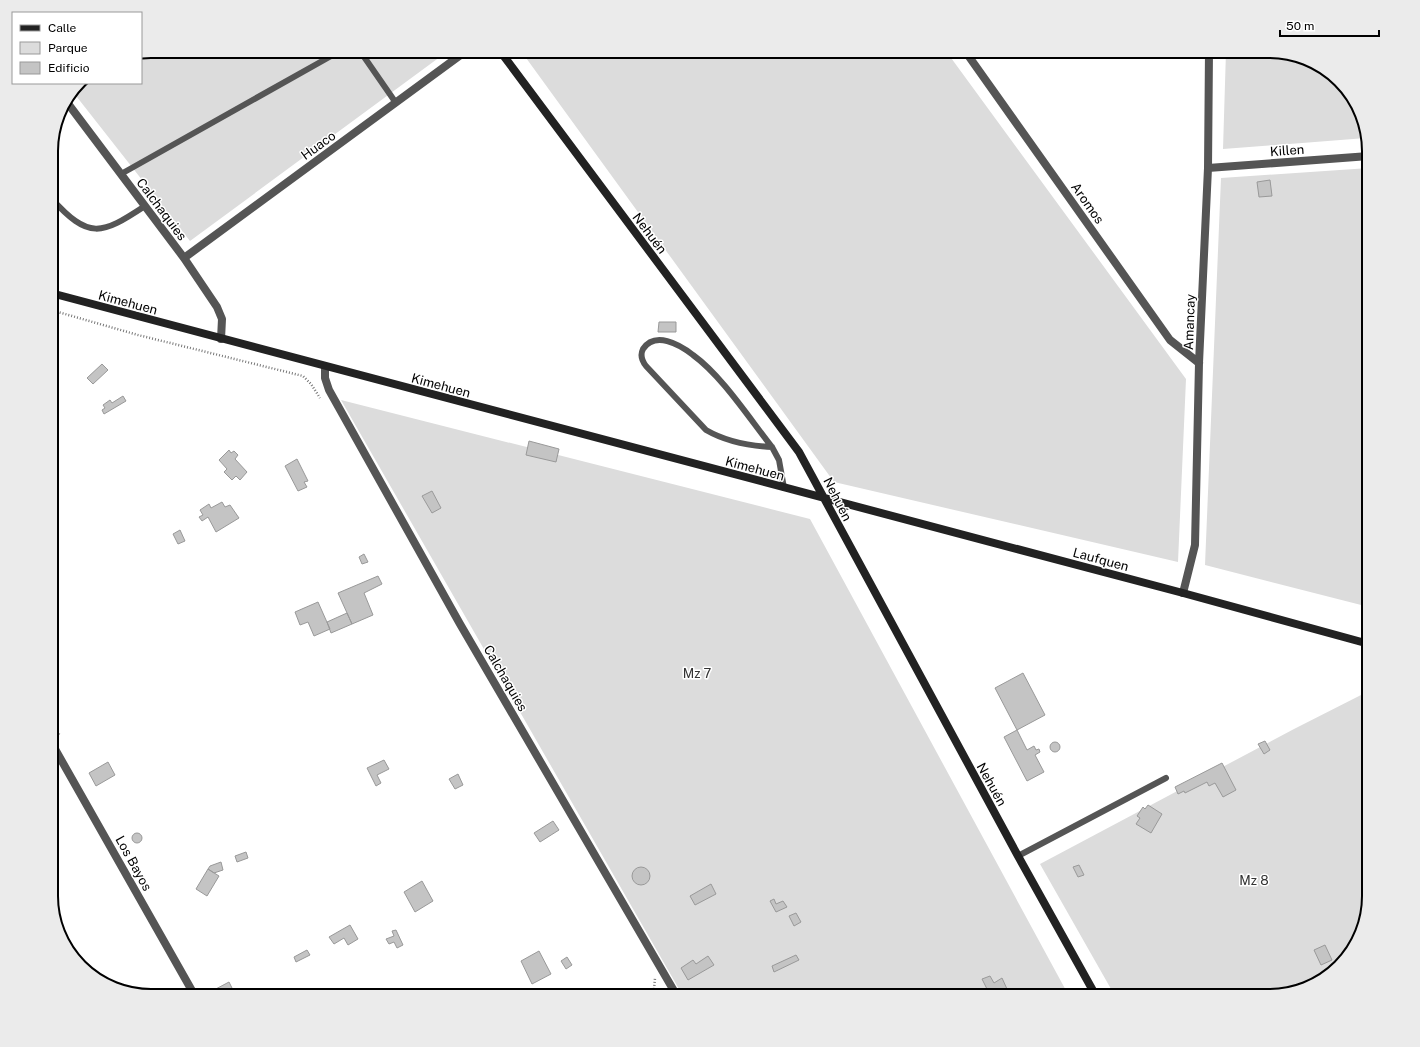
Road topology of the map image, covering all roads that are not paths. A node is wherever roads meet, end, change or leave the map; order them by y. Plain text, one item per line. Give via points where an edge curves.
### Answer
1 (328, 58) edge
2 (365, 58) edge
3 (457, 58) edge
4 (505, 58) edge
5 (970, 58) edge
6 (1210, 58) edge
7 (396, 103) junction
8 (70, 106) edge
9 (1362, 157) edge
10 (1208, 168) junction
11 (121, 174) junction
12 (58, 205) edge
13 (145, 206) junction
14 (184, 258) junction
15 (58, 295) edge
16 (221, 339) junction
17 (1199, 363) junction
18 (325, 367) junction
19 (772, 448) junction
20 (784, 488) junction
21 (825, 499) junction
22 (1183, 592) junction
23 (1362, 642) edge
24 (58, 754) edge
25 (1166, 778) dead end
26 (1018, 856) junction
27 (191, 989) edge
28 (673, 989) edge
29 (1092, 989) edge

1 - 11 lane
2 - 7 lane
3 - 7 street, Huaco
4 - 21 street, Nehuén via 799,452
5 - 17 street, Aromos via 1170,340
6 - 10 street, Amancay
7 - 14 street, Huaco
8 - 11 street, Calchaquies
9 - 10 street, Killen
10 - 17 street, Amancay
11 - 13 street, Calchaquies
12 - 13 lane via 69,217 98,230 118,224
13 - 14 street, Calchaquies
14 - 16 street, Calchaquies via 217,307 222,319
15 - 16 street, Kimehuen
16 - 18 street, Kimehuen
17 - 22 street, Amancay via 1195,545
18 - 20 street, Kimehuen
18 - 28 street, Calchaquies via 329,390 464,630
19 - 19 lane via 758,447 717,436 706,430 646,366 642,360 642,352 648,343 653,340 667,341 693,355 714,374
19 - 20 lane via 779,460
20 - 21 street, Kimehuen
21 - 22 street, Laufquen
21 - 26 street, Nehuén
22 - 23 street, Laufquen
24 - 27 street, Los Bayos
25 - 26 lane
26 - 29 street, Nehuén

